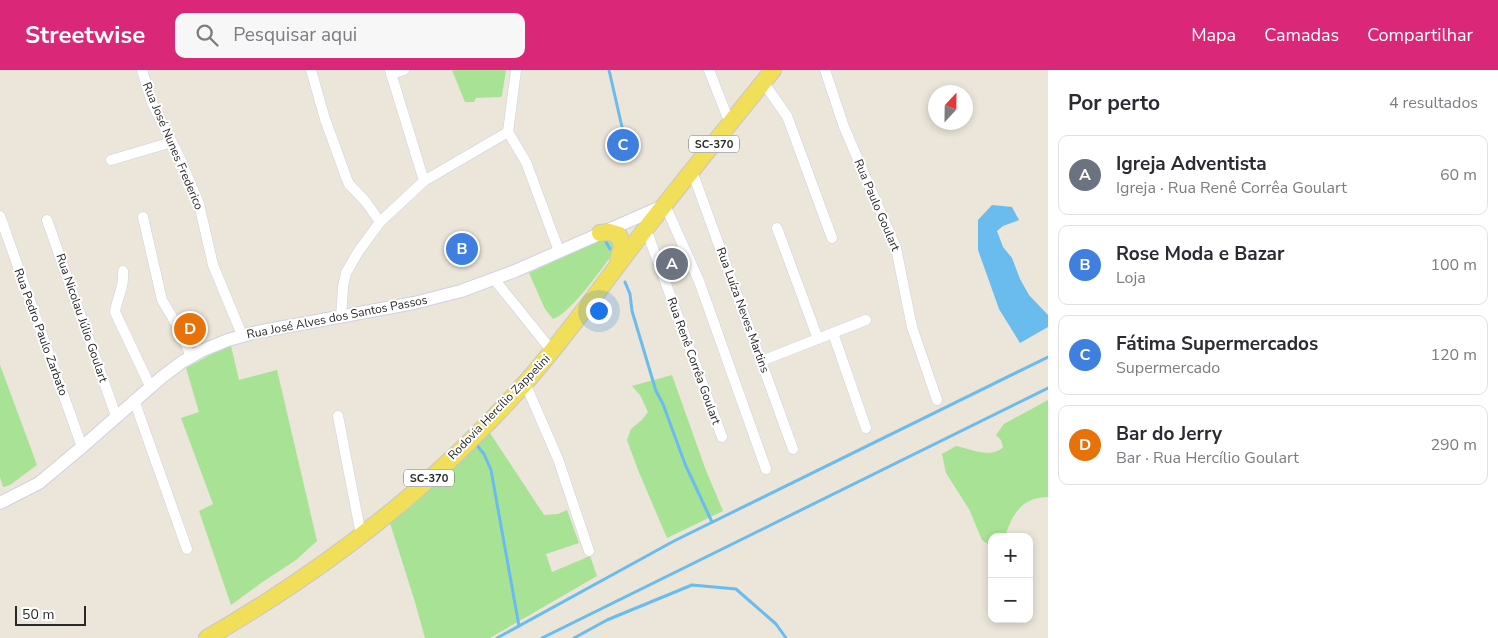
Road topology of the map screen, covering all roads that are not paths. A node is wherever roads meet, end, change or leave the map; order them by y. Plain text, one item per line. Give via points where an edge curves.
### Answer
1 (142, 70) edge
2 (312, 70) edge
3 (404, 70) edge
4 (516, 70) edge
5 (709, 70) edge
6 (826, 70) edge
7 (390, 72) edge
8 (768, 76) edge
9 (730, 124) junction
10 (508, 132) junction
11 (172, 142) junction
12 (111, 160) dead end
13 (692, 171) junction
14 (424, 181) junction
15 (665, 205) junction
16 (0, 216) edge
17 (143, 217) dead end
18 (47, 220) dead end
19 (380, 222) junction
20 (624, 223) junction
21 (649, 225) junction
22 (778, 228) dead end
23 (600, 233) junction
24 (832, 238) dead end
25 (631, 249) junction
26 (559, 251) junction
27 (123, 271) dead end
28 (611, 275) junction
29 (494, 279) junction
30 (341, 317) junction
31 (866, 320) dead end
32 (833, 333) junction
33 (242, 335) junction
34 (818, 339) junction
35 (552, 351) junction
36 (191, 357) junction
37 (761, 361) junction
38 (525, 383) junction
39 (150, 386) junction
40 (134, 400) junction
41 (937, 400) dead end
42 (116, 416) junction
43 (338, 416) dead end
44 (866, 428) dead end
45 (722, 437) dead end
46 (82, 447) junction
47 (793, 449) dead end
48 (766, 469) dead end
49 (0, 503) edge
50 (361, 535) junction
51 (187, 549) dead end
52 (589, 550) dead end
53 (208, 638) edge

1 - 11 street, Rua José Nunes Frederico via 152,103
2 - 19 street via 346,178
3 - 7 street
4 - 10 street
5 - 9 street
6 - 41 street, Rua Paulo Goulart via 846,132 896,248 912,328
7 - 14 street
8 - 9 main road, Rodovia Hercílio Zappelini / SC-370
8 - 24 street via 787,116
9 - 13 main road, Rodovia Hercílio Zappelini / SC-370
10 - 14 street
10 - 26 street via 526,162
11 - 12 street
11 - 33 street, Rua José Nunes Frederico via 199,204 213,265
13 - 15 main road, Rodovia Hercílio Zappelini / SC-370
13 - 37 street, Rua Luíza Neves Martins
14 - 19 street
15 - 20 street, Rua José Alves dos Santos Passos
15 - 21 main road, Rodovia Hercílio Zappelini / SC-370
15 - 48 street via 700,281
16 - 46 street, Rua Pedro Paulo Zarbato
17 - 36 street via 162,300
18 - 42 street, Rua Nicolau Júlio Goulart
19 - 30 street via 346,274
20 - 21 street, Rua José Alves dos Santos Passos
20 - 23 street, Rua José Alves dos Santos Passos
21 - 25 main road, Rodovia Hercílio Zappelini / SC-370
21 - 45 street, Rua Renê Corrêa Goulart
22 - 34 street
23 - 25 main road via 624,229 629,234
23 - 26 street, Rua José Alves dos Santos Passos
23 - 28 main road via 615,232 621,239 621,255
25 - 28 main road, Rodovia Hercílio Zappelini / SC-370
26 - 29 street, Rua José Alves dos Santos Passos
27 - 39 street via 123,288 115,312
28 - 35 main road, Rodovia Hercílio Zappelini / SC-370
29 - 30 street, Rua José Alves dos Santos Passos via 440,297
29 - 35 street
30 - 33 street, Rua José Alves dos Santos Passos
31 - 32 street
32 - 34 street
32 - 44 street
33 - 36 street, Rua José Alves dos Santos Passos
34 - 37 street
35 - 38 main road, Rodovia Hercílio Zappelini / SC-370
36 - 39 street, Rua José Alves dos Santos Passos
37 - 47 street, Rua Luíza Neves Martins
38 - 50 main road, Rodovia Hercílio Zappelini / SC-370 via 437,470
38 - 52 street via 558,459
39 - 40 street, Rua José Alves dos Santos Passos
40 - 42 street, Rua José Alves dos Santos Passos
40 - 51 street
42 - 46 street, Rua José Alves dos Santos Passos
43 - 50 street
46 - 49 street, Rua José Alves dos Santos Passos via 39,483
50 - 53 main road, Rodovia Hercílio Zappelini / SC-370 via 327,562

